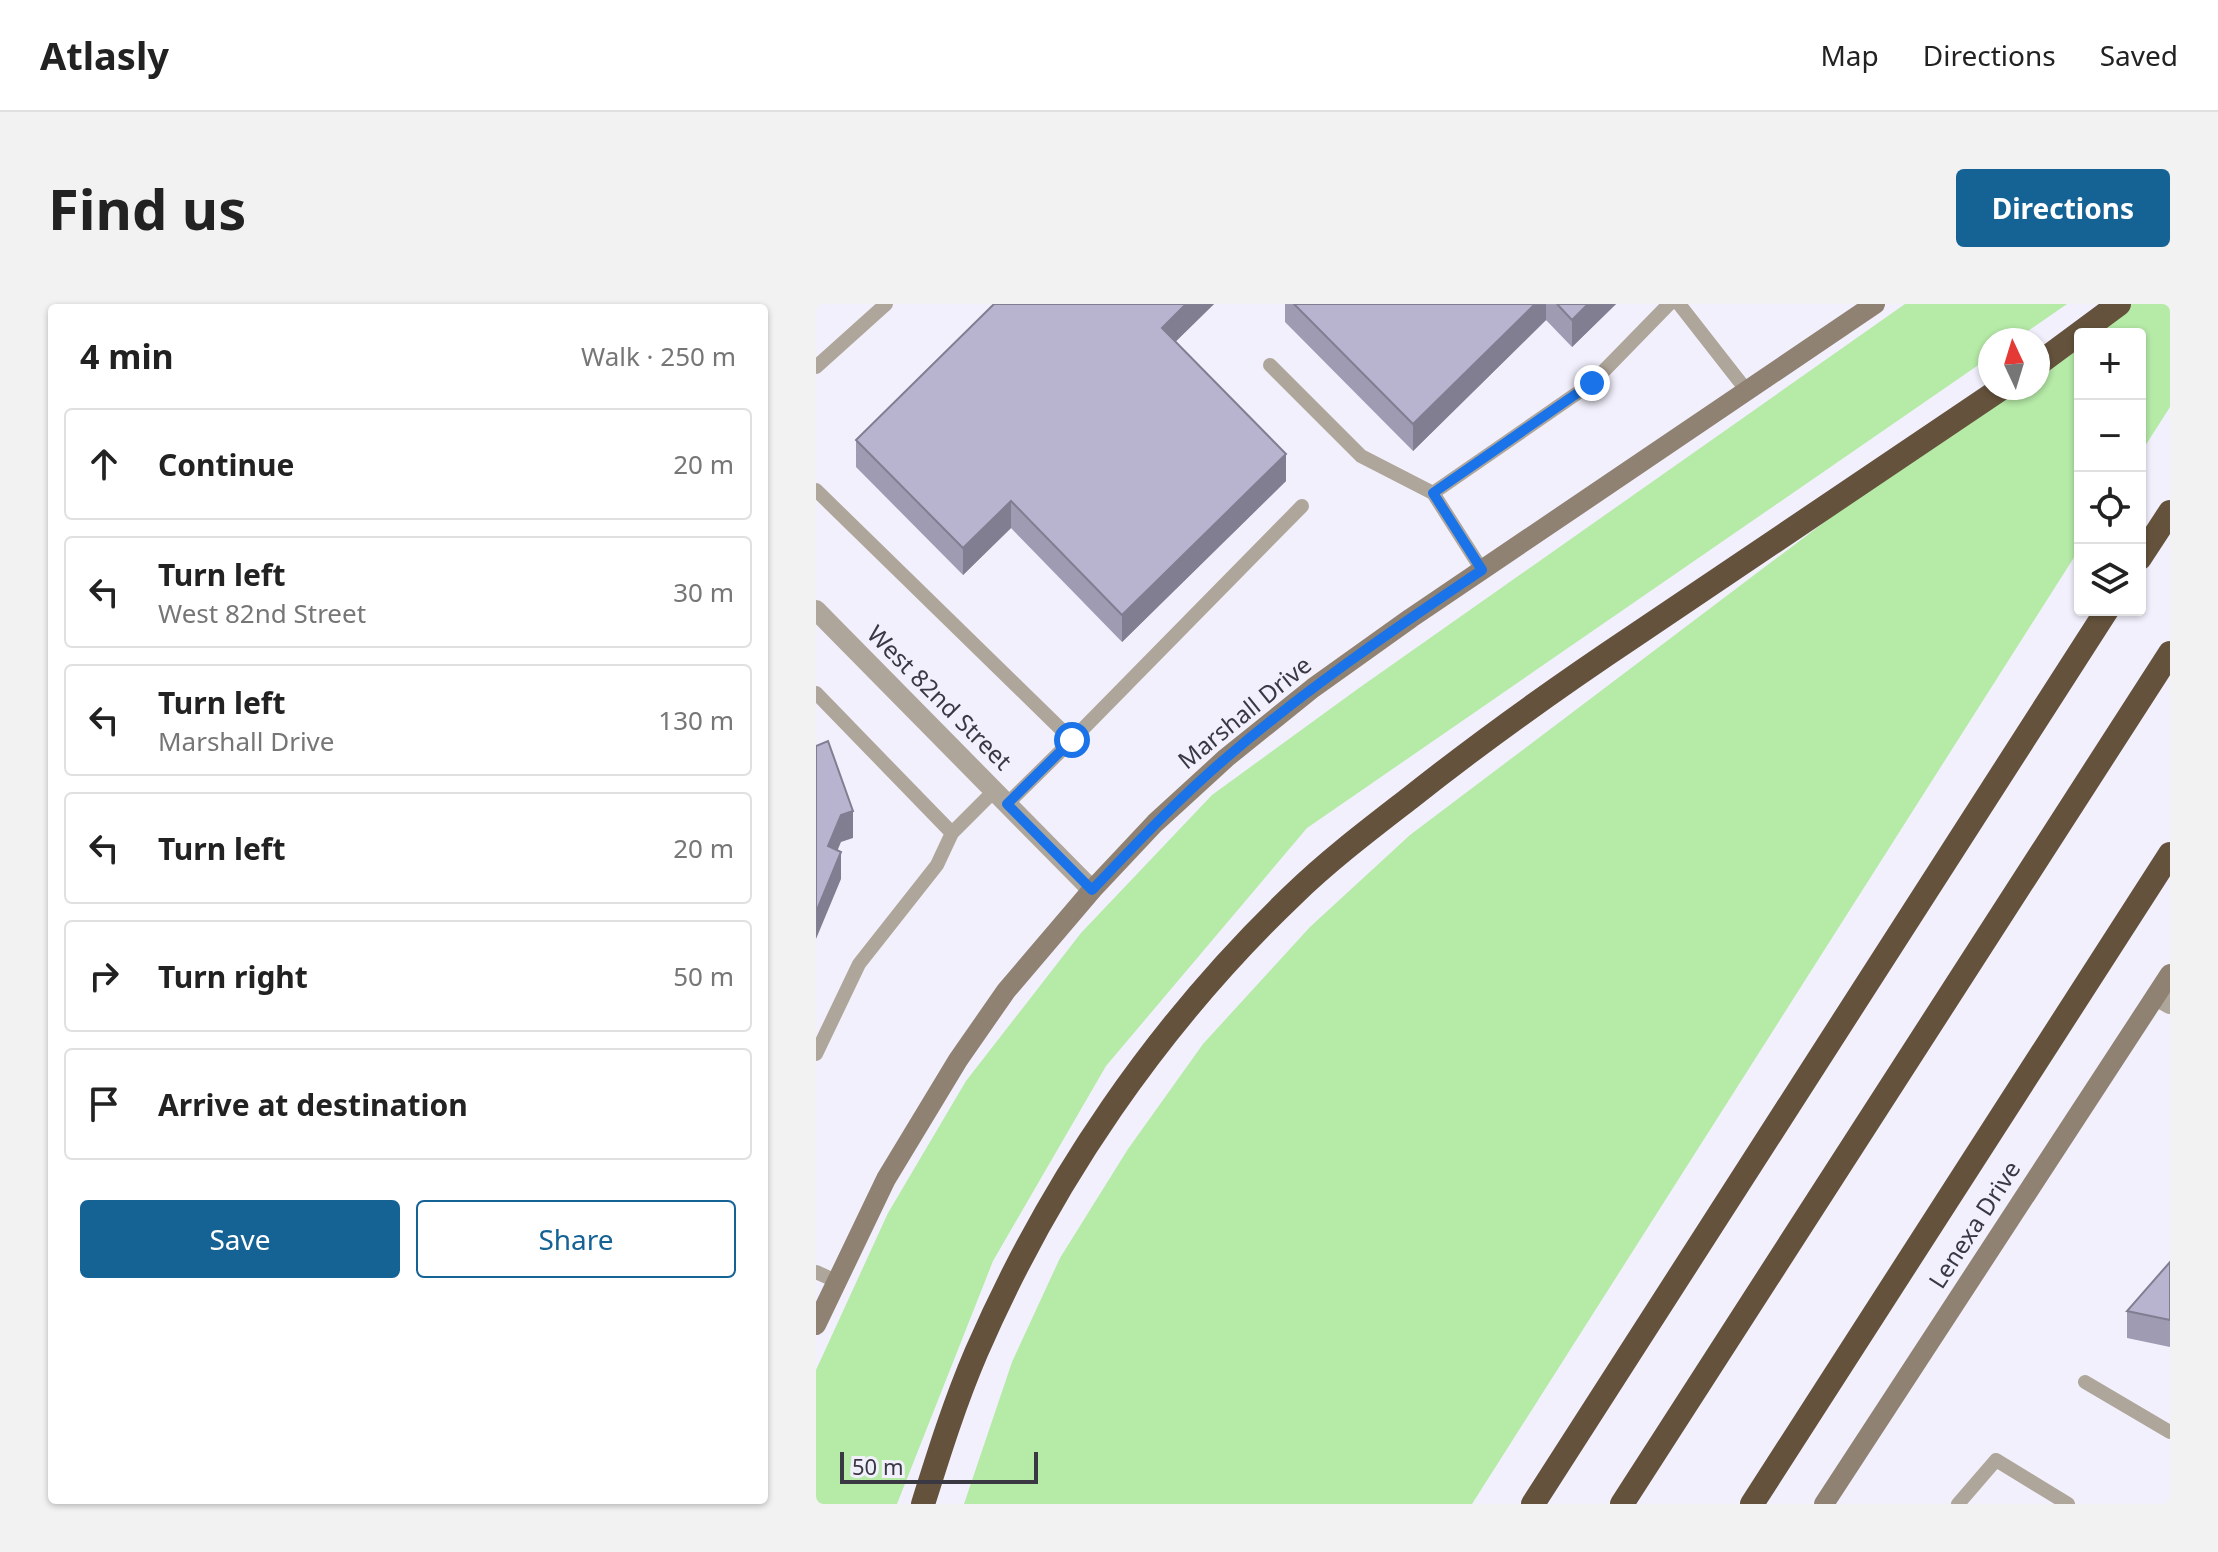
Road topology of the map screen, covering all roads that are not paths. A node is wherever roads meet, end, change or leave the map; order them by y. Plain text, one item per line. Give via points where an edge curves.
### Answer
1 (886, 304) edge
2 (1669, 304) edge
3 (1679, 304) edge
4 (1875, 304) edge
5 (2119, 304) edge
6 (2050, 355) edge
7 (1270, 365) dead end
8 (816, 367) edge
9 (1747, 391) junction
10 (1984, 400) edge
11 (816, 490) edge
12 (1433, 493) junction
13 (1302, 506) dead end
14 (2170, 512) edge
15 (2146, 549) edge
16 (1482, 570) junction
17 (816, 610) edge
18 (2103, 616) edge
19 (2170, 653) edge
20 (816, 693) edge
21 (1072, 740) junction
22 (1000, 797) junction
23 (952, 833) junction
24 (2170, 854) edge
25 (1092, 890) junction
26 (2170, 974) edge
27 (2163, 1000) edge
28 (816, 1054) edge
29 (816, 1272) edge
30 (836, 1281) junction
31 (816, 1325) edge
32 (2085, 1382) dead end
33 (2170, 1432) edge
34 (923, 1504) edge
35 (1533, 1504) edge
36 (1622, 1504) edge
37 (1752, 1504) edge
38 (1824, 1504) edge
39 (1958, 1504) edge
40 (2068, 1504) edge

1 - 8 lane
2 - 12 lane via 1592,383
3 - 9 lane
4 - 9 street, Marshall Drive
5 - 6 highway
7 - 12 lane via 1361,456
9 - 16 street, Marshall Drive
10 - 34 highway via 1462,757 1294,894 1218,972 1107,1114 1014,1271 975,1355
11 - 21 lane
12 - 16 lane
13 - 21 lane
14 - 15 highway
16 - 25 street, Marshall Drive via 1313,688 1226,758
17 - 22 street, West 82nd Street
18 - 35 highway
19 - 36 highway
20 - 23 lane
21 - 22 lane
22 - 23 lane
22 - 25 street, West 82nd Street
23 - 28 lane via 937,865 859,964
24 - 37 highway
25 - 30 street, Marshall Drive via 1006,991 958,1060 886,1179
26 - 27 street, Lenexa Drive
27 - 38 street, Lenexa Drive
29 - 30 lane
30 - 31 street, Marshall Drive
32 - 33 lane
39 - 40 lane via 1996,1460

